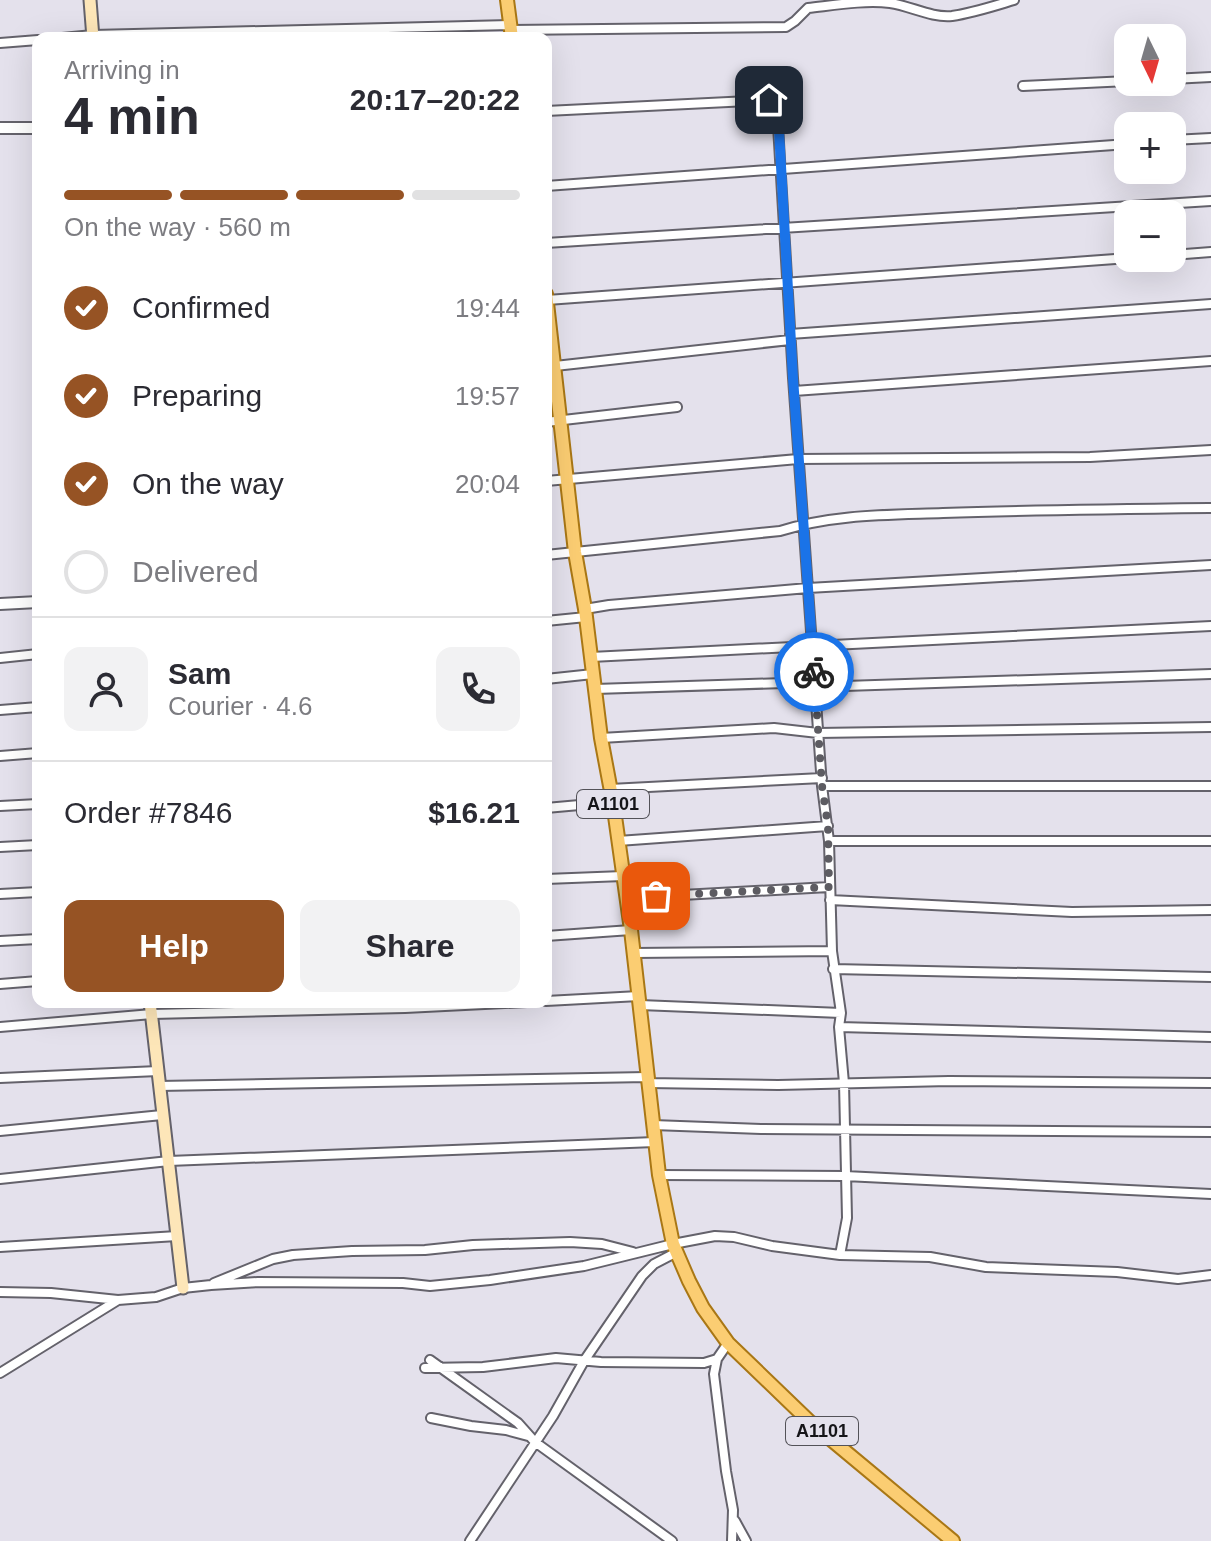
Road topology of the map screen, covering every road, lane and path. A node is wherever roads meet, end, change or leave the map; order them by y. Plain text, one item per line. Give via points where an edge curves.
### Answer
1 (90, 0) edge
2 (507, 0) edge
3 (1014, 0) edge
4 (511, 31) edge
5 (93, 32) edge
6 (441, 32) edge
7 (32, 40) edge
8 (0, 43) edge
9 (1211, 77) edge
10 (1186, 78) edge
11 (1114, 82) edge
12 (1023, 86) dead end
13 (552, 111) edge
14 (0, 128) edge
15 (32, 128) edge
16 (1211, 138) edge
17 (1186, 139) edge
18 (1114, 145) edge
19 (781, 169) junction
20 (552, 186) edge
21 (1211, 201) edge
22 (784, 227) junction
23 (552, 243) edge
24 (1211, 252) edge
25 (1186, 254) edge
26 (1114, 259) edge
27 (787, 282) junction
28 (552, 302) edge
29 (1211, 304) edge
30 (790, 337) junction
31 (1211, 361) edge
32 (552, 367) edge
33 (552, 377) edge
34 (794, 391) junction
35 (677, 407) dead end
36 (561, 421) junction
37 (552, 422) edge
38 (1211, 450) edge
39 (798, 459) junction
40 (568, 478) junction
41 (552, 480) edge
42 (1211, 508) edge
43 (804, 523) junction
44 (575, 552) junction
45 (552, 554) edge
46 (1211, 565) edge
47 (808, 588) junction
48 (32, 602) edge
49 (0, 604) edge
50 (586, 613) junction
51 (552, 620) edge
52 (1211, 626) edge
53 (812, 646) junction
54 (32, 655) edge
55 (591, 657) junction
56 (0, 658) edge
57 (593, 674) junction
58 (1211, 674) edge
59 (552, 678) edge
60 (815, 685) junction
61 (595, 689) junction
62 (32, 707) edge
63 (0, 710) edge
64 (1211, 727) edge
65 (818, 733) junction
66 (601, 738) junction
67 (32, 753) edge
68 (0, 756) edge
69 (822, 782) junction
70 (1211, 786) edge
71 (612, 796) junction
72 (32, 804) edge
73 (0, 806) edge
74 (552, 807) edge
75 (828, 826) junction
76 (618, 841) junction
77 (829, 841) junction
78 (1211, 841) edge
79 (32, 845) edge
80 (0, 847) edge
81 (623, 876) junction
82 (552, 879) edge
83 (829, 887) junction
84 (32, 892) edge
85 (0, 894) edge
86 (627, 898) junction
87 (830, 900) junction
88 (1211, 910) edge
89 (631, 930) junction
90 (552, 936) edge
91 (32, 939) edge
92 (0, 941) edge
93 (832, 951) junction
94 (634, 953) junction
95 (833, 969) junction
96 (1211, 977) edge
97 (32, 981) edge
98 (0, 984) edge
99 (552, 1001) edge
100 (639, 1001) junction
101 (151, 1008) edge
102 (405, 1008) edge
103 (841, 1013) junction
104 (0, 1027) edge
105 (839, 1027) junction
106 (1211, 1037) edge
107 (158, 1071) junction
108 (0, 1078) edge
109 (647, 1080) junction
110 (844, 1083) junction
111 (1211, 1083) edge
112 (159, 1086) junction
113 (162, 1115) junction
114 (653, 1125) junction
115 (845, 1130) junction
116 (0, 1131) edge
117 (1211, 1132) edge
118 (655, 1142) junction
119 (169, 1161) junction
120 (659, 1175) junction
121 (845, 1176) junction
122 (0, 1179) edge
123 (1211, 1194) edge
124 (177, 1236) junction
125 (0, 1247) edge
126 (675, 1248) junction
127 (638, 1253) junction
128 (840, 1255) junction
129 (1211, 1275) edge
130 (211, 1285) junction
131 (183, 1288) junction
132 (0, 1292) edge
133 (118, 1300) junction
134 (728, 1343) junction
135 (717, 1359) junction
136 (584, 1361) junction
137 (428, 1364) dead end
138 (440, 1367) junction
139 (0, 1373) edge
140 (431, 1418) dead end
141 (534, 1440) junction
142 (734, 1517) junction
143 (470, 1541) edge
144 (672, 1541) edge
145 (732, 1541) edge
146 (746, 1541) edge
147 (953, 1541) edge

1 - 5 main road
2 - 4 main road
3 - 4 street via 950,16 893,3 808,8 786,27
4 - 6 street
7 - 8 street
9 - 10 street
11 - 12 street
13 - 19 street via 769,100 777,109
14 - 15 street
16 - 17 street
18 - 19 street
19 - 20 street
19 - 22 street
21 - 22 street
22 - 23 street
22 - 27 street
24 - 25 street
26 - 27 street
27 - 28 street
27 - 30 street
29 - 30 street
30 - 32 street
30 - 34 street
31 - 34 street
33 - 36 main road, A1101
34 - 39 street
35 - 36 street
36 - 37 street
36 - 40 main road, A1101
38 - 39 street via 1090,457
39 - 40 street
39 - 43 street
40 - 41 street
40 - 44 main road, A1101
42 - 43 street via 1028,510
43 - 44 street via 780,531
43 - 47 street
44 - 45 street
44 - 50 main road, A1101
46 - 47 street
47 - 50 street via 609,605
47 - 53 street
48 - 49 street
50 - 51 street
50 - 55 main road, A1101
52 - 53 street
53 - 55 street
53 - 60 street
54 - 56 street
55 - 57 main road, A1101
57 - 59 street
57 - 61 main road, A1101
58 - 60 street
60 - 61 street
60 - 65 street
61 - 66 main road, A1101
62 - 63 street
64 - 65 street
65 - 66 street via 774,728
65 - 69 street
66 - 71 main road, A1101
67 - 68 street
69 - 70 street
69 - 71 street
69 - 75 street
71 - 74 street
71 - 76 main road, A1101
72 - 73 street
75 - 76 street
75 - 77 street
76 - 81 main road, A1101
77 - 78 street
77 - 83 street
79 - 80 street
81 - 82 street
81 - 86 main road, A1101
83 - 86 street
83 - 87 street
84 - 85 street
86 - 89 main road, A1101
87 - 88 street via 1072,912
87 - 93 street
89 - 90 street
89 - 94 main road, A1101
91 - 92 street
93 - 94 street
93 - 95 street
94 - 100 main road, A1101
95 - 96 street
95 - 103 street
97 - 98 street
99 - 100 street
100 - 103 street
100 - 109 main road, A1101
101 - 102 street
101 - 104 street
101 - 107 main road
103 - 105 street
105 - 106 street
105 - 110 street
107 - 108 street
107 - 112 main road
109 - 110 street
109 - 112 street
109 - 114 main road, A1101
110 - 111 street
110 - 115 street
112 - 113 main road
113 - 116 street
113 - 119 main road
114 - 115 street
114 - 118 main road, A1101
115 - 117 street
115 - 121 street
118 - 119 street
118 - 120 main road, A1101
119 - 122 street
119 - 124 main road
120 - 121 street
120 - 126 main road, A1101
121 - 123 street
121 - 128 street via 847,1218
124 - 125 street
124 - 131 main road
126 - 127 street
126 - 128 street via 715,1236
126 - 134 main road, A1101 via 703,1308
126 - 136 street via 642,1276
127 - 130 street via 551,1273 430,1286
127 - 130 street via 570,1242 307,1254 273,1259
128 - 129 street via 930,1257 986,1267 1178,1279
130 - 131 street
131 - 133 street
132 - 133 street
133 - 139 street
134 - 135 street
134 - 147 main road, A1101 via 810,1422
135 - 136 street
135 - 142 street via 714,1374
136 - 138 street
136 - 141 street
137 - 138 street
138 - 141 street
140 - 141 street via 521,1433
141 - 143 street
141 - 144 street
142 - 145 street
142 - 146 street

